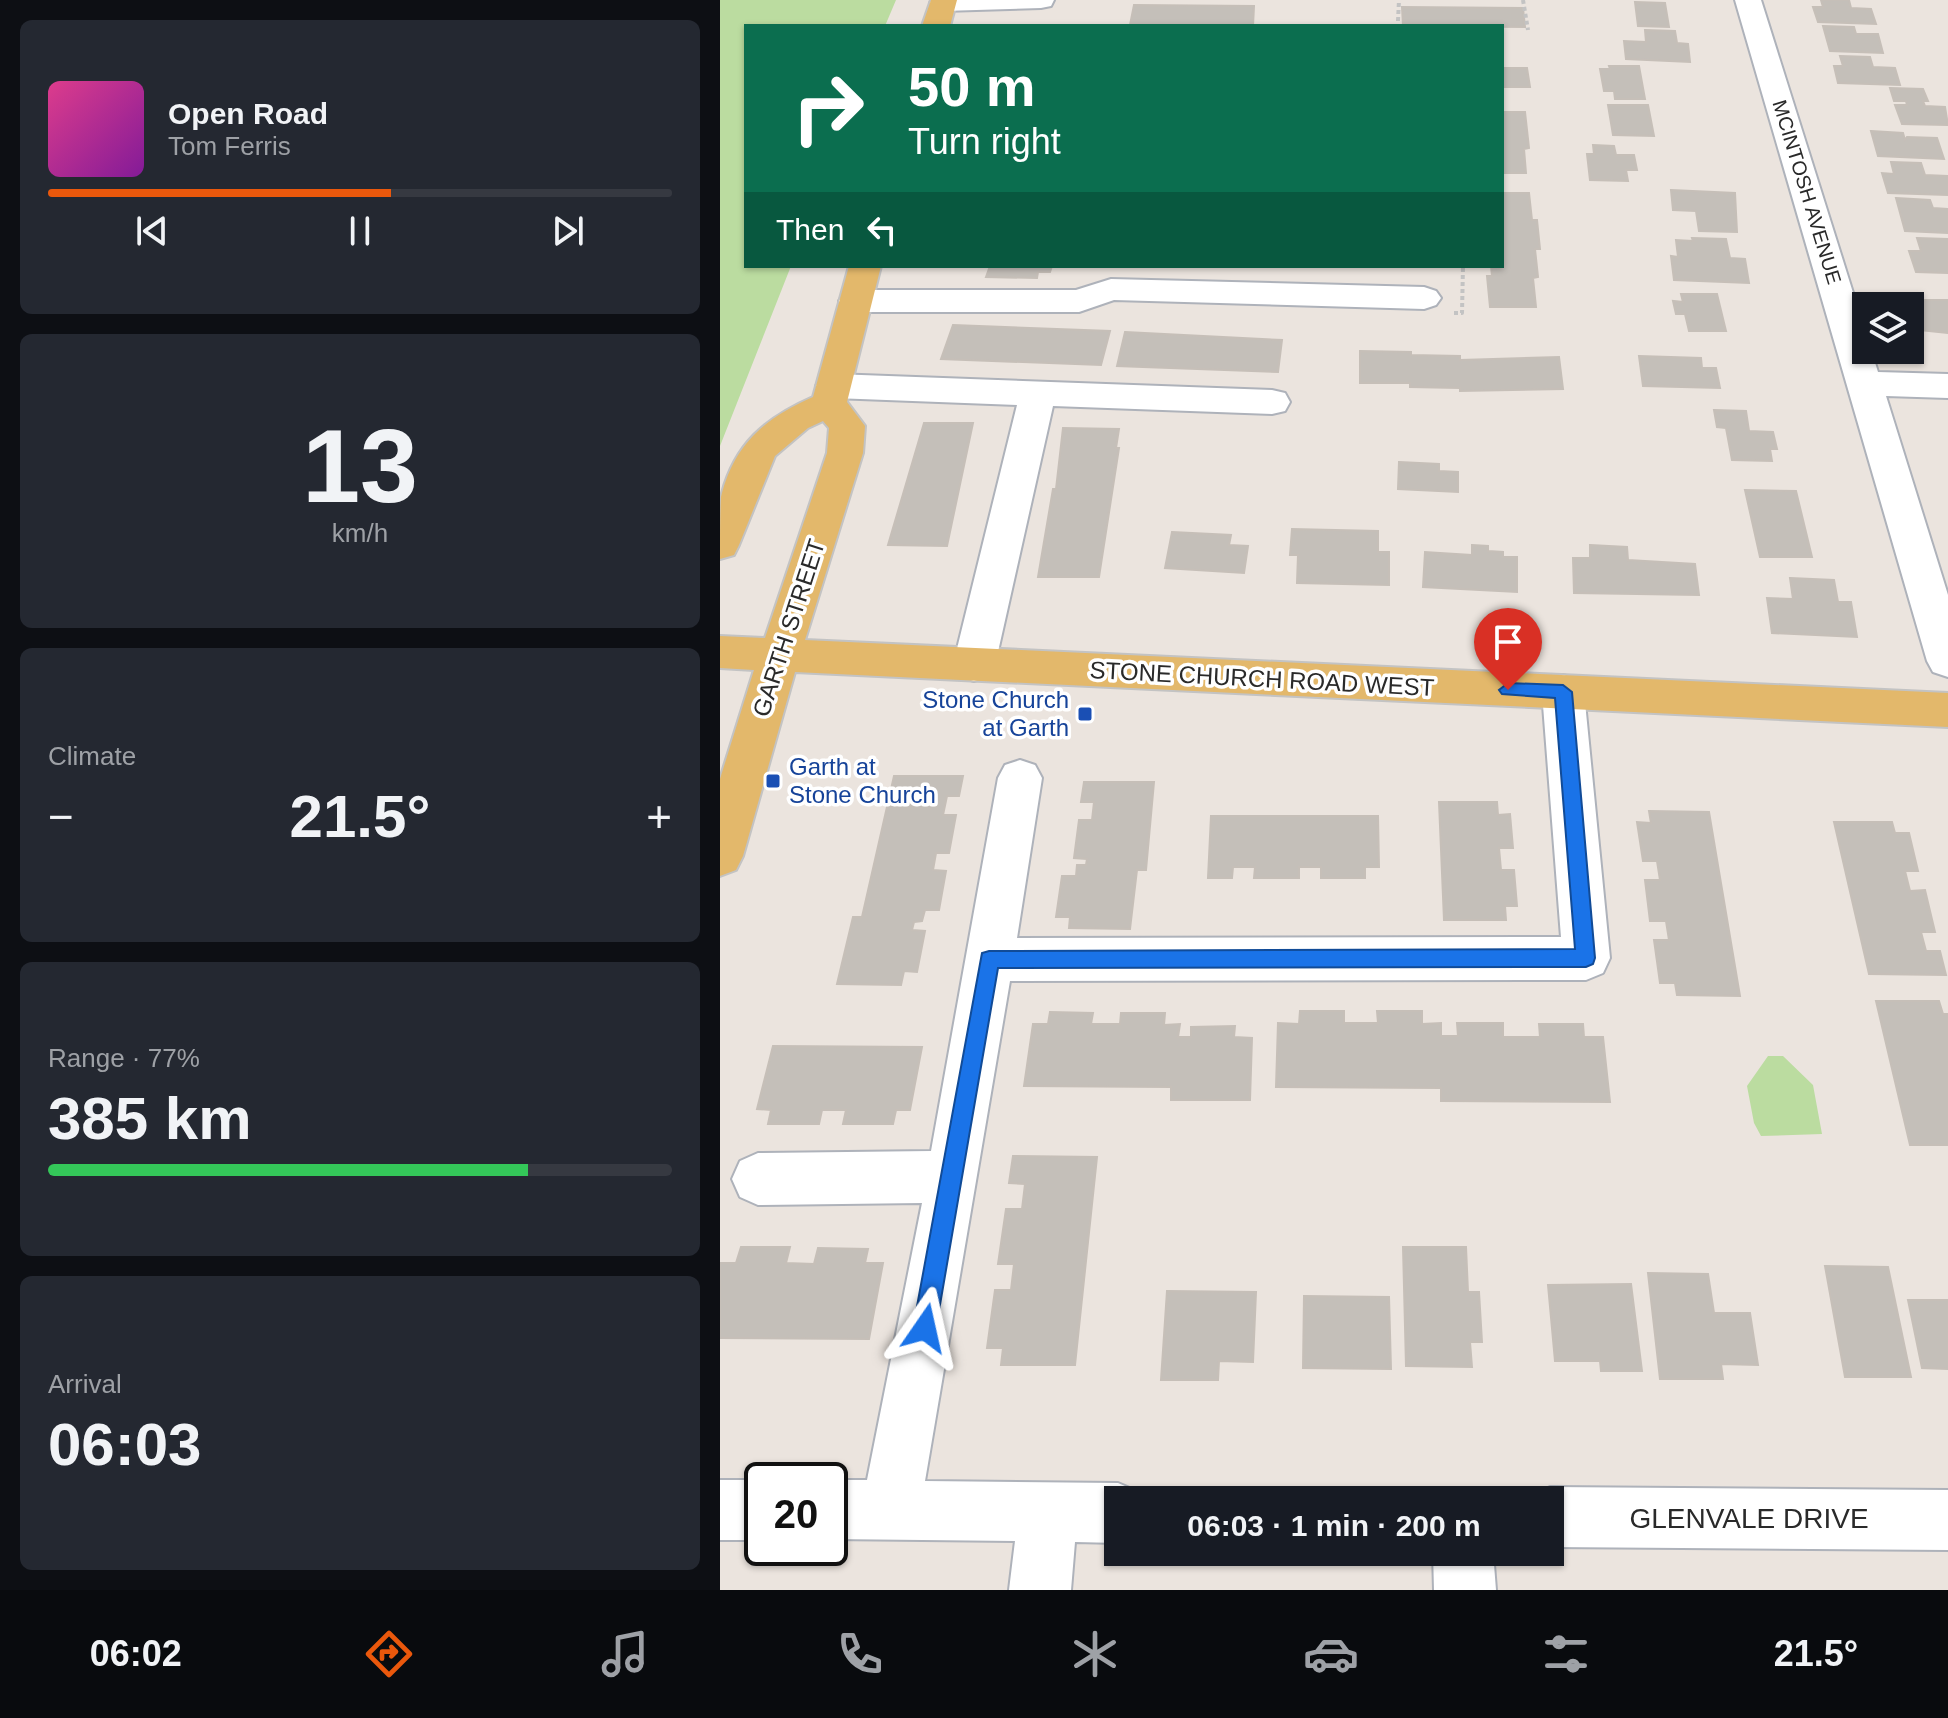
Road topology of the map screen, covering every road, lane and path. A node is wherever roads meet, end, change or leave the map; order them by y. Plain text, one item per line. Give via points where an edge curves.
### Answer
1 (1041, 0) edge
2 (1399, 0) edge
3 (1523, 0) edge
4 (1748, 0) edge
5 (941, 10) edge
6 (1398, 21) dead end
7 (1528, 30) dead end
8 (864, 268) edge
9 (1086, 268) edge
10 (1424, 298) dead end
11 (856, 301) junction
12 (1079, 301) junction
13 (1867, 384) junction
14 (1948, 386) edge
15 (1038, 392) junction
16 (831, 395) junction
17 (1272, 402) dead end
18 (720, 545) edge
19 (720, 652) edge
20 (781, 655) junction
21 (1948, 661) edge
22 (974, 665) junction
23 (1563, 692) junction
24 (1948, 710) edge
25 (1020, 778) dead end
26 (720, 856) edge
27 (989, 960) junction
28 (953, 1177) junction
29 (758, 1179) dead end
30 (891, 1508) junction
31 (848, 1509) edge
32 (720, 1510) edge
33 (744, 1510) edge
34 (1048, 1513) junction
35 (1104, 1513) edge
36 (1564, 1517) edge
37 (1948, 1520) edge
38 (1464, 1566) edge
39 (1040, 1590) edge
40 (1465, 1590) edge

1 - 5 street
2 - 6 path
3 - 7 path
4 - 13 street, MCINTOSH AVENUE
8 - 11 main road
9 - 12 street
10 - 12 street via 1111,289
11 - 12 street
11 - 16 main road
13 - 14 street
13 - 21 street, MCINTOSH AVENUE
15 - 16 street
15 - 17 street
15 - 22 street
16 - 18 main road via 759,449
16 - 20 main road, GARTH STREET via 847,426 845,453
19 - 20 main road, STONE CHURCH ROAD WEST
20 - 22 main road, STONE CHURCH ROAD WEST
20 - 26 main road, GARTH STREET
22 - 23 main road, STONE CHURCH ROAD WEST
23 - 24 main road, STONE CHURCH ROAD WEST
23 - 27 street via 1586,958
25 - 27 street
27 - 28 street
28 - 29 street
28 - 30 street
30 - 31 street
30 - 34 street
32 - 33 street
34 - 35 street
34 - 39 street
36 - 37 street, GLENVALE DRIVE
38 - 40 street

